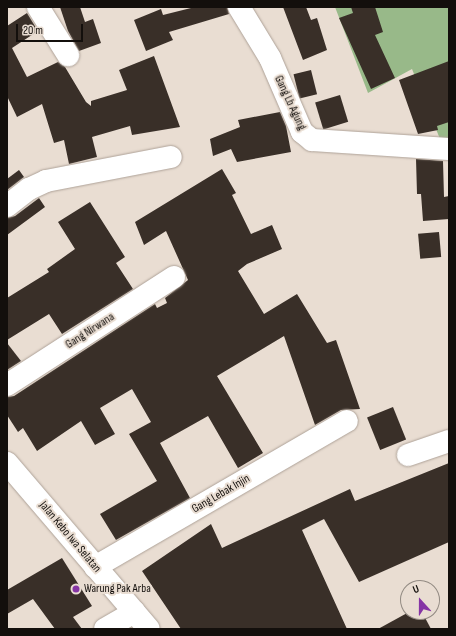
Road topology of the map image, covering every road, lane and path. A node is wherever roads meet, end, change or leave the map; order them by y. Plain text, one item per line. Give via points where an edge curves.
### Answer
1 (38, 7) edge
2 (239, 7) edge
3 (68, 55) dead end
4 (449, 149) edge
5 (171, 157) dead end
6 (7, 206) edge
7 (174, 277) dead end
8 (7, 385) edge
9 (347, 421) dead end
10 (449, 441) edge
11 (408, 455) dead end
12 (7, 463) edge
13 (95, 567) junction
14 (134, 612) junction
15 (104, 629) edge
16 (149, 629) edge

1 - 3 street
2 - 4 street, Gang Lb Agung via 270,58 302,132 312,140
5 - 6 street via 46,181 29,189
7 - 8 street, Gang Nirwana
9 - 13 street, Gang Lebak Injin
10 - 11 street
12 - 13 street, Jalan Kebo Iwa Selatan
13 - 14 street, Jalan Kebo Iwa Selatan
14 - 15 street
14 - 16 street, Jalan Kebo Iwa Selatan

